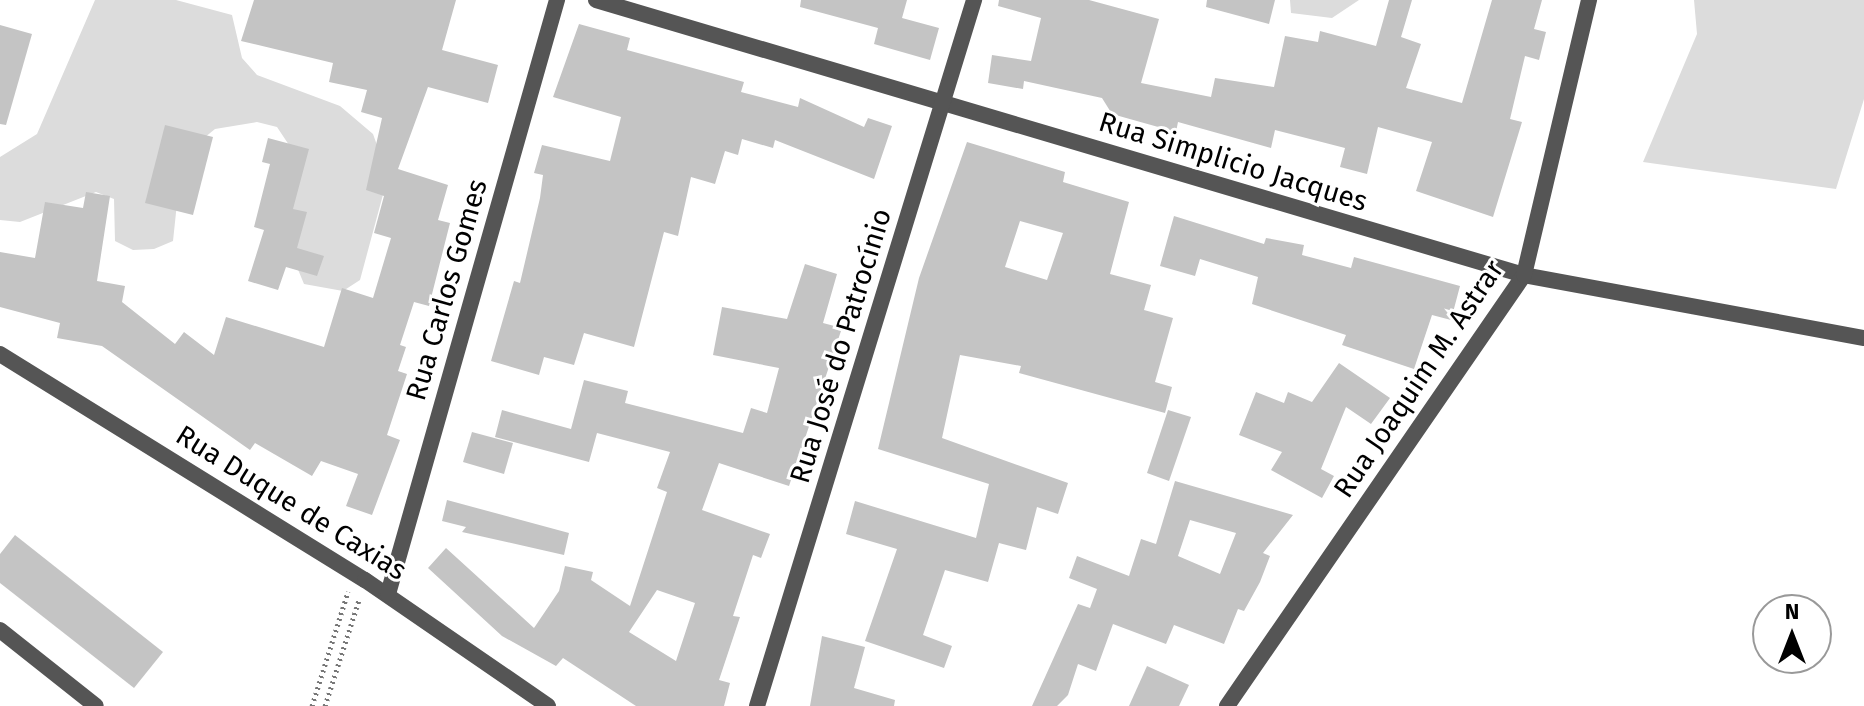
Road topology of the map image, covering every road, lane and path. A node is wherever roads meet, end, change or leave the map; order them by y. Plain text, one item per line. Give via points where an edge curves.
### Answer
1 (557, 0) edge
2 (596, 0) edge
3 (974, 0) edge
4 (1589, 0) edge
5 (944, 102) junction
6 (1524, 275) junction
7 (1864, 338) edge
8 (0, 354) edge
9 (365, 580) junction
10 (348, 592) dead end
11 (388, 594) junction
12 (0, 630) edge
13 (96, 706) edge
14 (312, 706) edge
15 (325, 706) edge
16 (548, 706) edge
17 (757, 706) edge
18 (1227, 706) edge

1 - 11 street, Rua Carlos Gomes
2 - 5 street, Rua Simplicio Jacques
3 - 5 street, Rua José do Patrocínio
4 - 6 street, Rua Joaquim M. Astrar
5 - 6 street, Rua Simplicio Jacques
5 - 17 street, Rua José do Patrocínio
6 - 7 street, Rua Simplicio Jacques
6 - 18 street, Rua Joaquim M. Astrar
8 - 9 street, Rua Duque de Caxias
9 - 11 street, Rua Duque de Caxias
9 - 15 path
10 - 14 path
11 - 16 street, Rua Duque de Caxias
12 - 13 street

